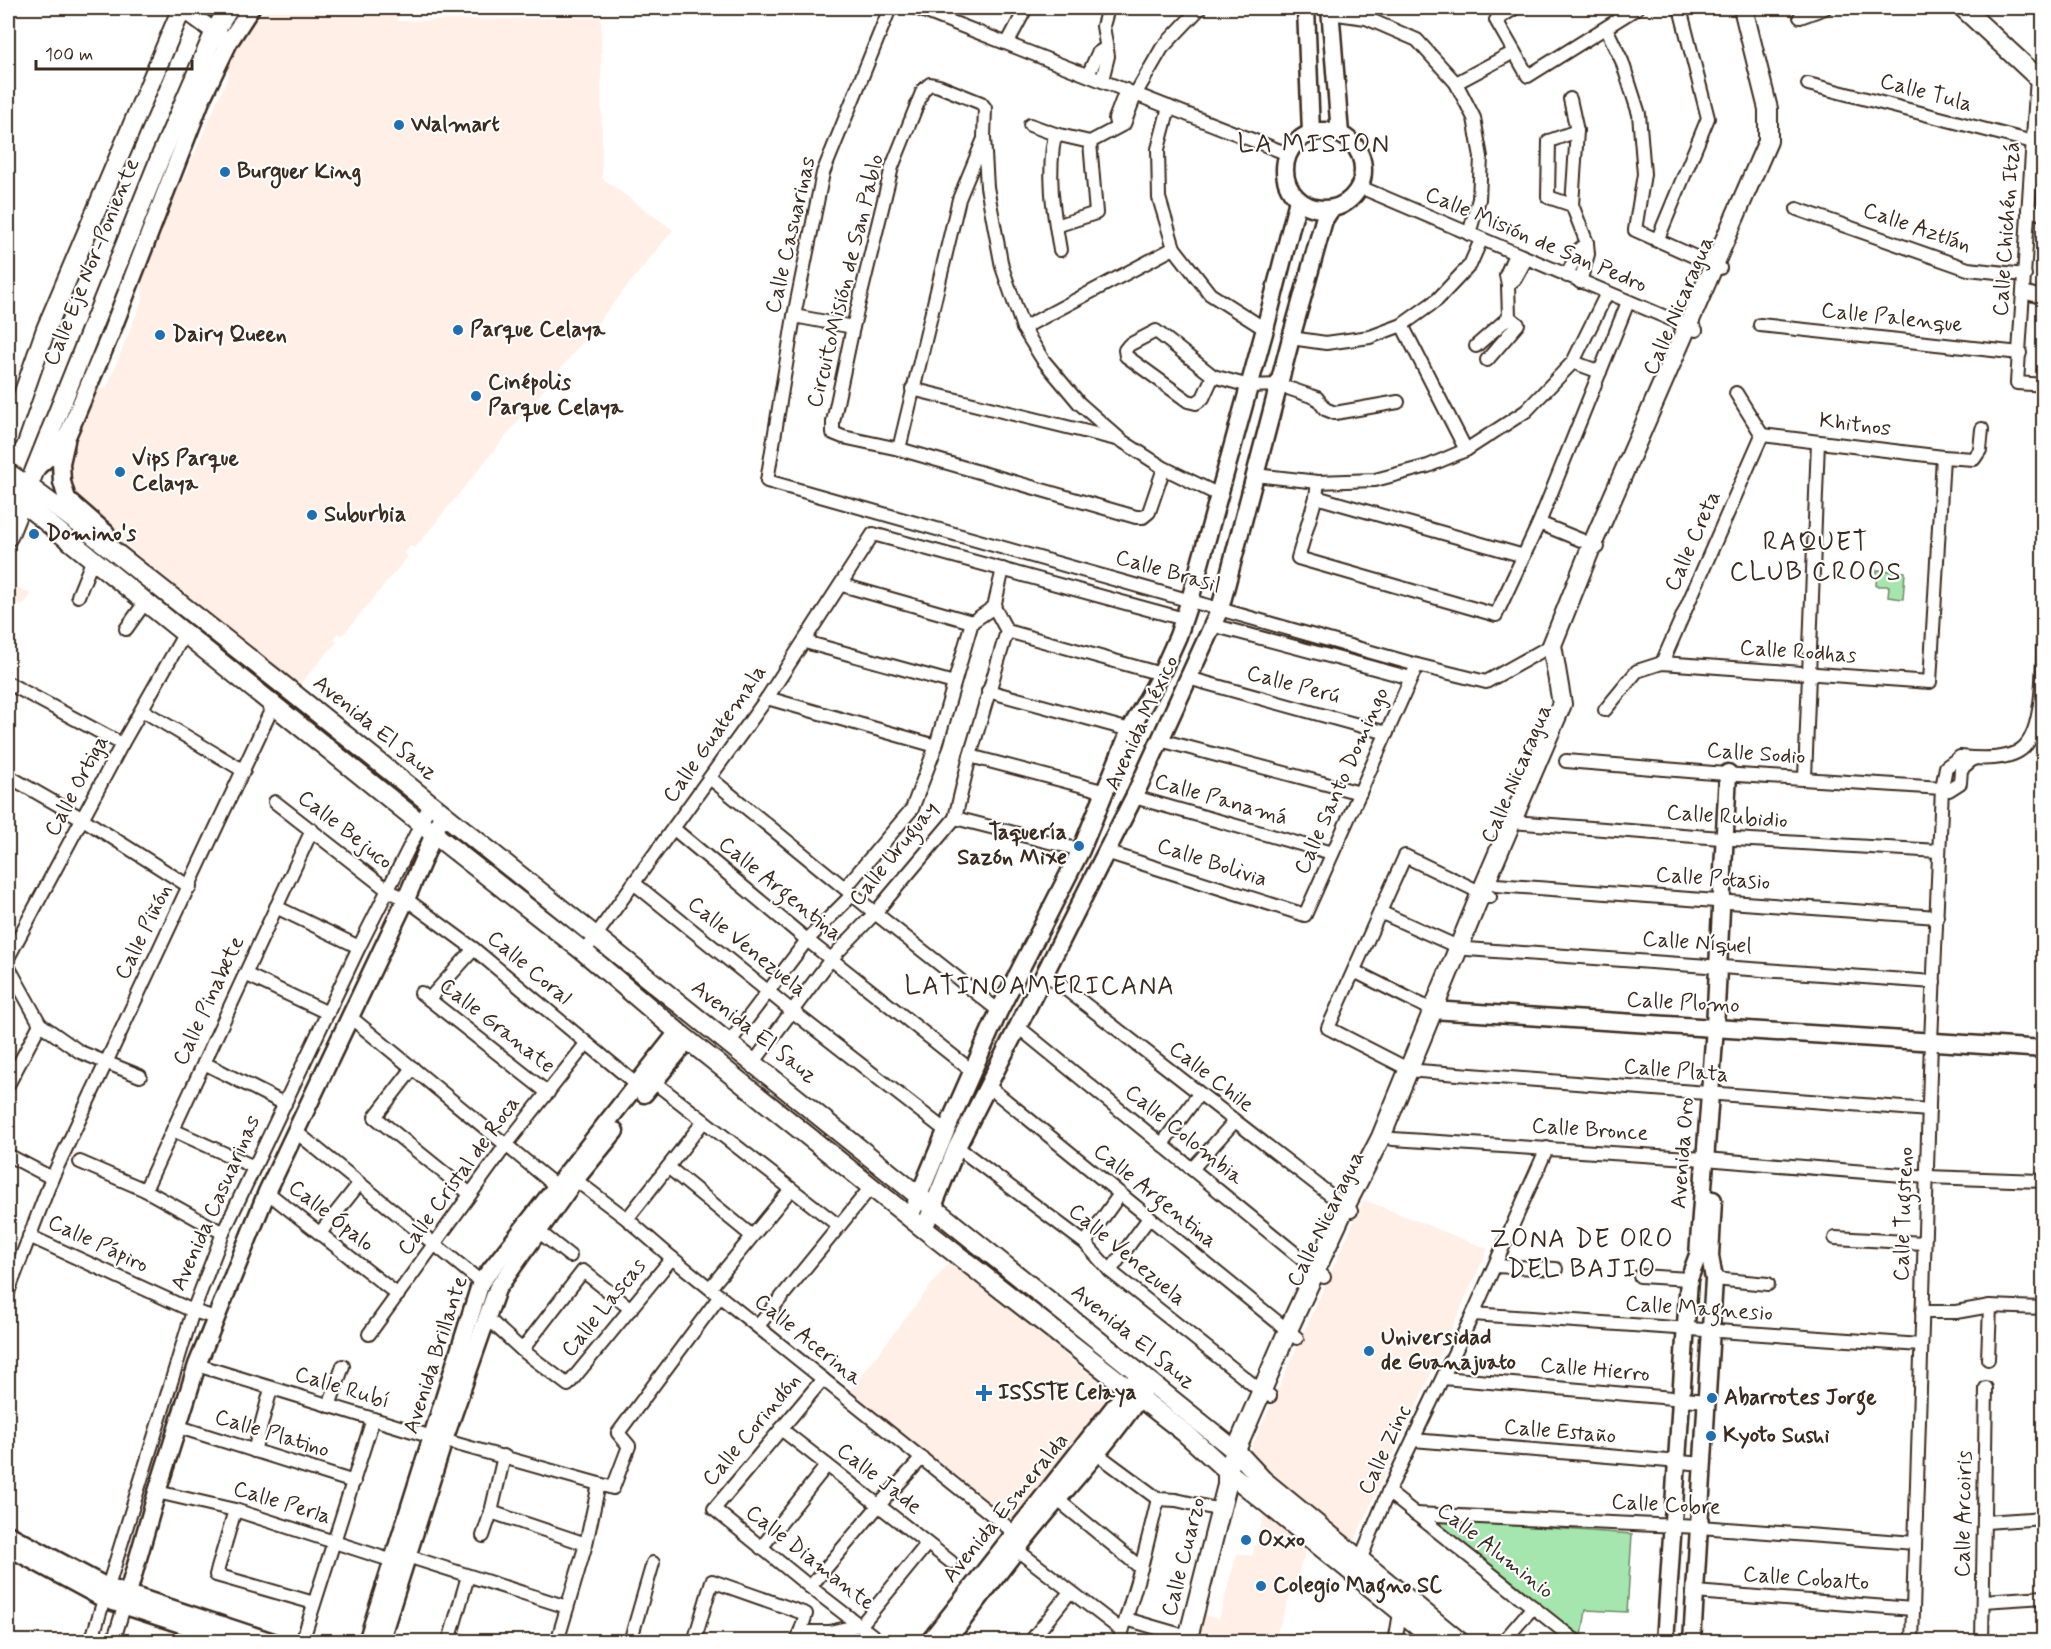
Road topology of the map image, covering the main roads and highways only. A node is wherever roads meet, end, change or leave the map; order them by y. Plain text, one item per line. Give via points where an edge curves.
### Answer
1 (182, 8) edge
2 (229, 8) edge
3 (1743, 8) edge
4 (1749, 8) edge
5 (1963, 8) edge
6 (2040, 79) edge
7 (1717, 267) junction
8 (8, 438) edge
9 (8, 473) edge
10 (22, 487) edge
11 (8, 537) edge
12 (152, 581) junction
13 (143, 599) junction
14 (278, 681) junction
15 (270, 701) junction
16 (1414, 1070) junction
17 (1349, 1209) junction
18 (1240, 1454) junction
19 (1230, 1478) junction
20 (1357, 1567) junction
21 (1188, 1639) edge
22 (1438, 1641) edge
23 (1460, 1641) edge

1 - 8 main road, Calle Eje Nor-Poniente via 46,329
2 - 10 main road, Calle Eje Nor-Poniente via 222,37 160,158
3 - 7 main road, Calle Nicaragua via 1768,110 1768,141
4 - 7 main road, Calle Nicaragua via 1774,110 1774,140
5 - 6 main road
7 - 16 main road, Calle Nicaragua via 1595,546 1557,644 1573,705 1517,822
9 - 10 main road, Avenida El Sauz
10 - 11 main road, Calle Eje Nor-Poniente
10 - 12 main road, Avenida El Sauz
10 - 13 main road, Avenida El Sauz via 93,559
12 - 13 main road
12 - 14 main road, Avenida El Sauz
13 - 15 main road, Avenida El Sauz
14 - 15 main road
14 - 18 main road, Avenida El Sauz
15 - 19 main road, Avenida El Sauz via 871,1187 1185,1433
16 - 17 main road, Calle Nicaragua
16 - 17 main road, Calle Nicaragua via 1393,1138
17 - 18 main road, Calle Nicaragua
18 - 19 main road, Calle Nicaragua
18 - 20 main road, Avenida El Sauz
19 - 20 main road, Avenida El Sauz
19 - 21 main road, Calle Cuarzo
20 - 22 main road, Avenida El Sauz via 1400,1613
20 - 23 main road, Avenida El Sauz

